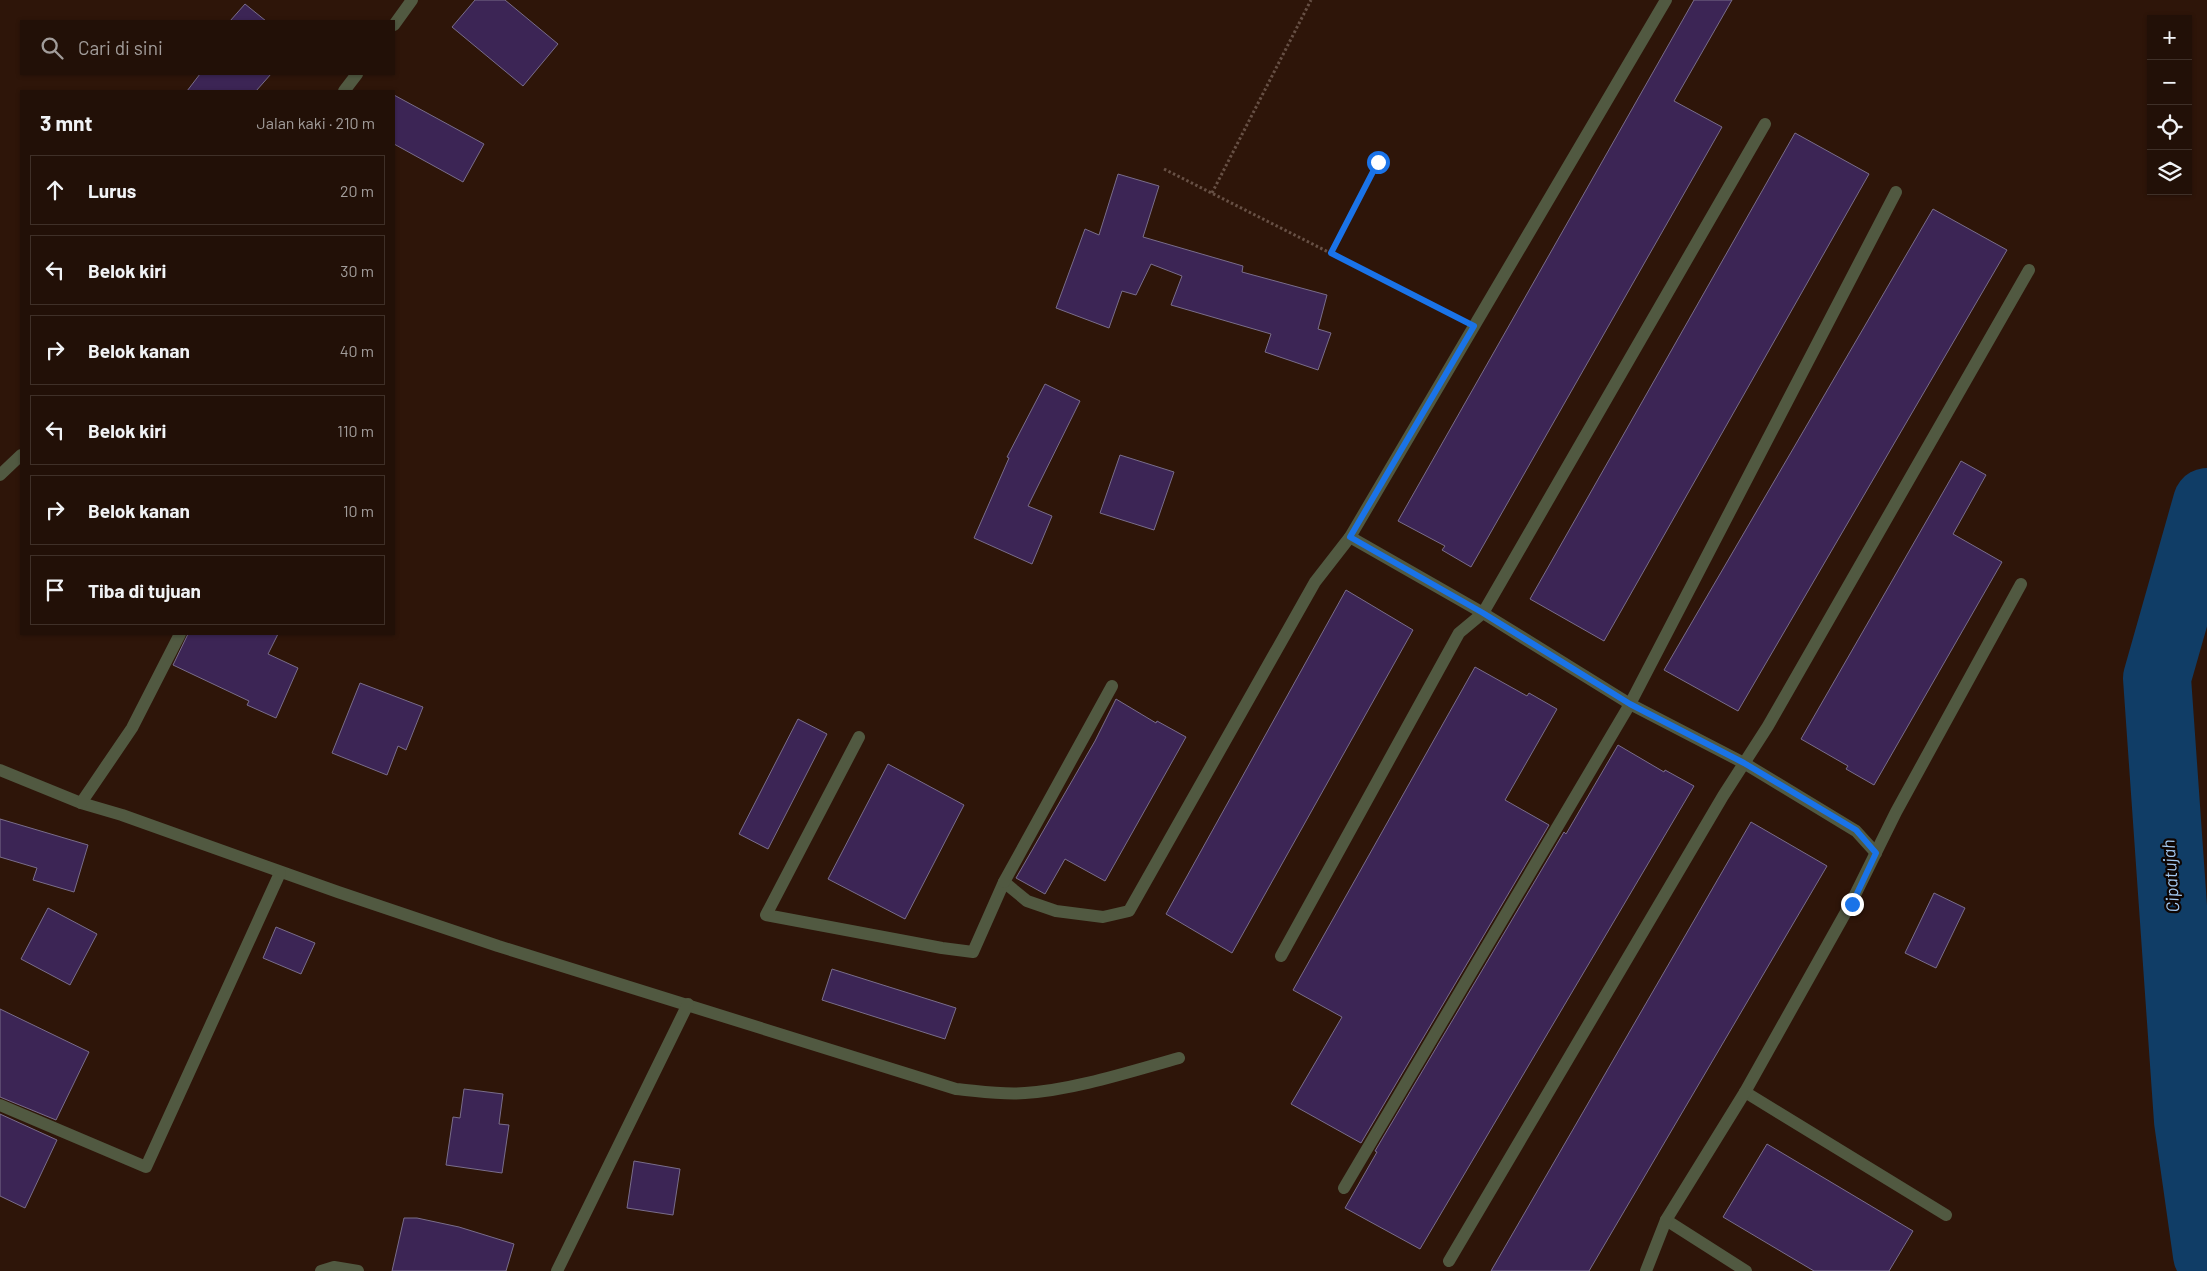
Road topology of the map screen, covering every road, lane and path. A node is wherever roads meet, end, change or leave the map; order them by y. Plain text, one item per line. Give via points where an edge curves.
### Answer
1 (412, 0) edge
2 (1311, 0) edge
3 (1666, 0) edge
4 (395, 24) edge
5 (356, 75) edge
6 (345, 90) edge
7 (1765, 124) dead end
8 (1378, 162) dead end
9 (1164, 169) dead end
10 (1896, 192) dead end
11 (1212, 193) junction
12 (1331, 253) junction
13 (2028, 270) dead end
14 (1474, 326) junction
15 (20, 456) edge
16 (0, 475) edge
17 (1350, 537) junction
18 (2021, 584) dead end
19 (1483, 613) junction
20 (179, 635) edge
21 (1112, 686) dead end
22 (1630, 704) junction
23 (859, 737) dead end
24 (1744, 763) junction
25 (0, 770) edge
26 (81, 803) junction
27 (1876, 853) junction
28 (280, 872) junction
29 (1004, 882) junction
30 (1281, 956) dead end
31 (688, 1004) junction
32 (1179, 1058) dead end
33 (1745, 1092) junction
34 (0, 1105) edge
35 (1344, 1188) dead end
36 (1946, 1214) dead end
37 (1666, 1220) junction
38 (1449, 1261) dead end
39 (321, 1271) edge
40 (358, 1271) edge
41 (557, 1271) edge
42 (1646, 1271) edge
43 (1746, 1271) edge

1 - 4 street
2 - 11 path
3 - 14 street
5 - 6 street
7 - 19 street
8 - 12 path
9 - 11 path
10 - 22 street
11 - 12 path
12 - 14 path
13 - 24 street
14 - 17 street
15 - 16 street
17 - 19 street
17 - 29 street via 1315,582 1129,911 1102,917 1056,912 1027,901
18 - 27 street
19 - 22 street
19 - 30 street via 1459,632
20 - 26 street via 132,728
21 - 29 street
22 - 24 street
22 - 35 street
23 - 29 street via 766,915 973,952
24 - 27 street via 1856,830
24 - 38 street
25 - 26 street
26 - 28 street
27 - 33 street via 1852,904
28 - 31 street via 498,946
28 - 34 street via 146,1167
31 - 32 street via 917,1078 992,1093 1055,1089
31 - 41 street
33 - 36 street
33 - 37 street
37 - 42 street
37 - 43 street
39 - 40 street via 334,1267

